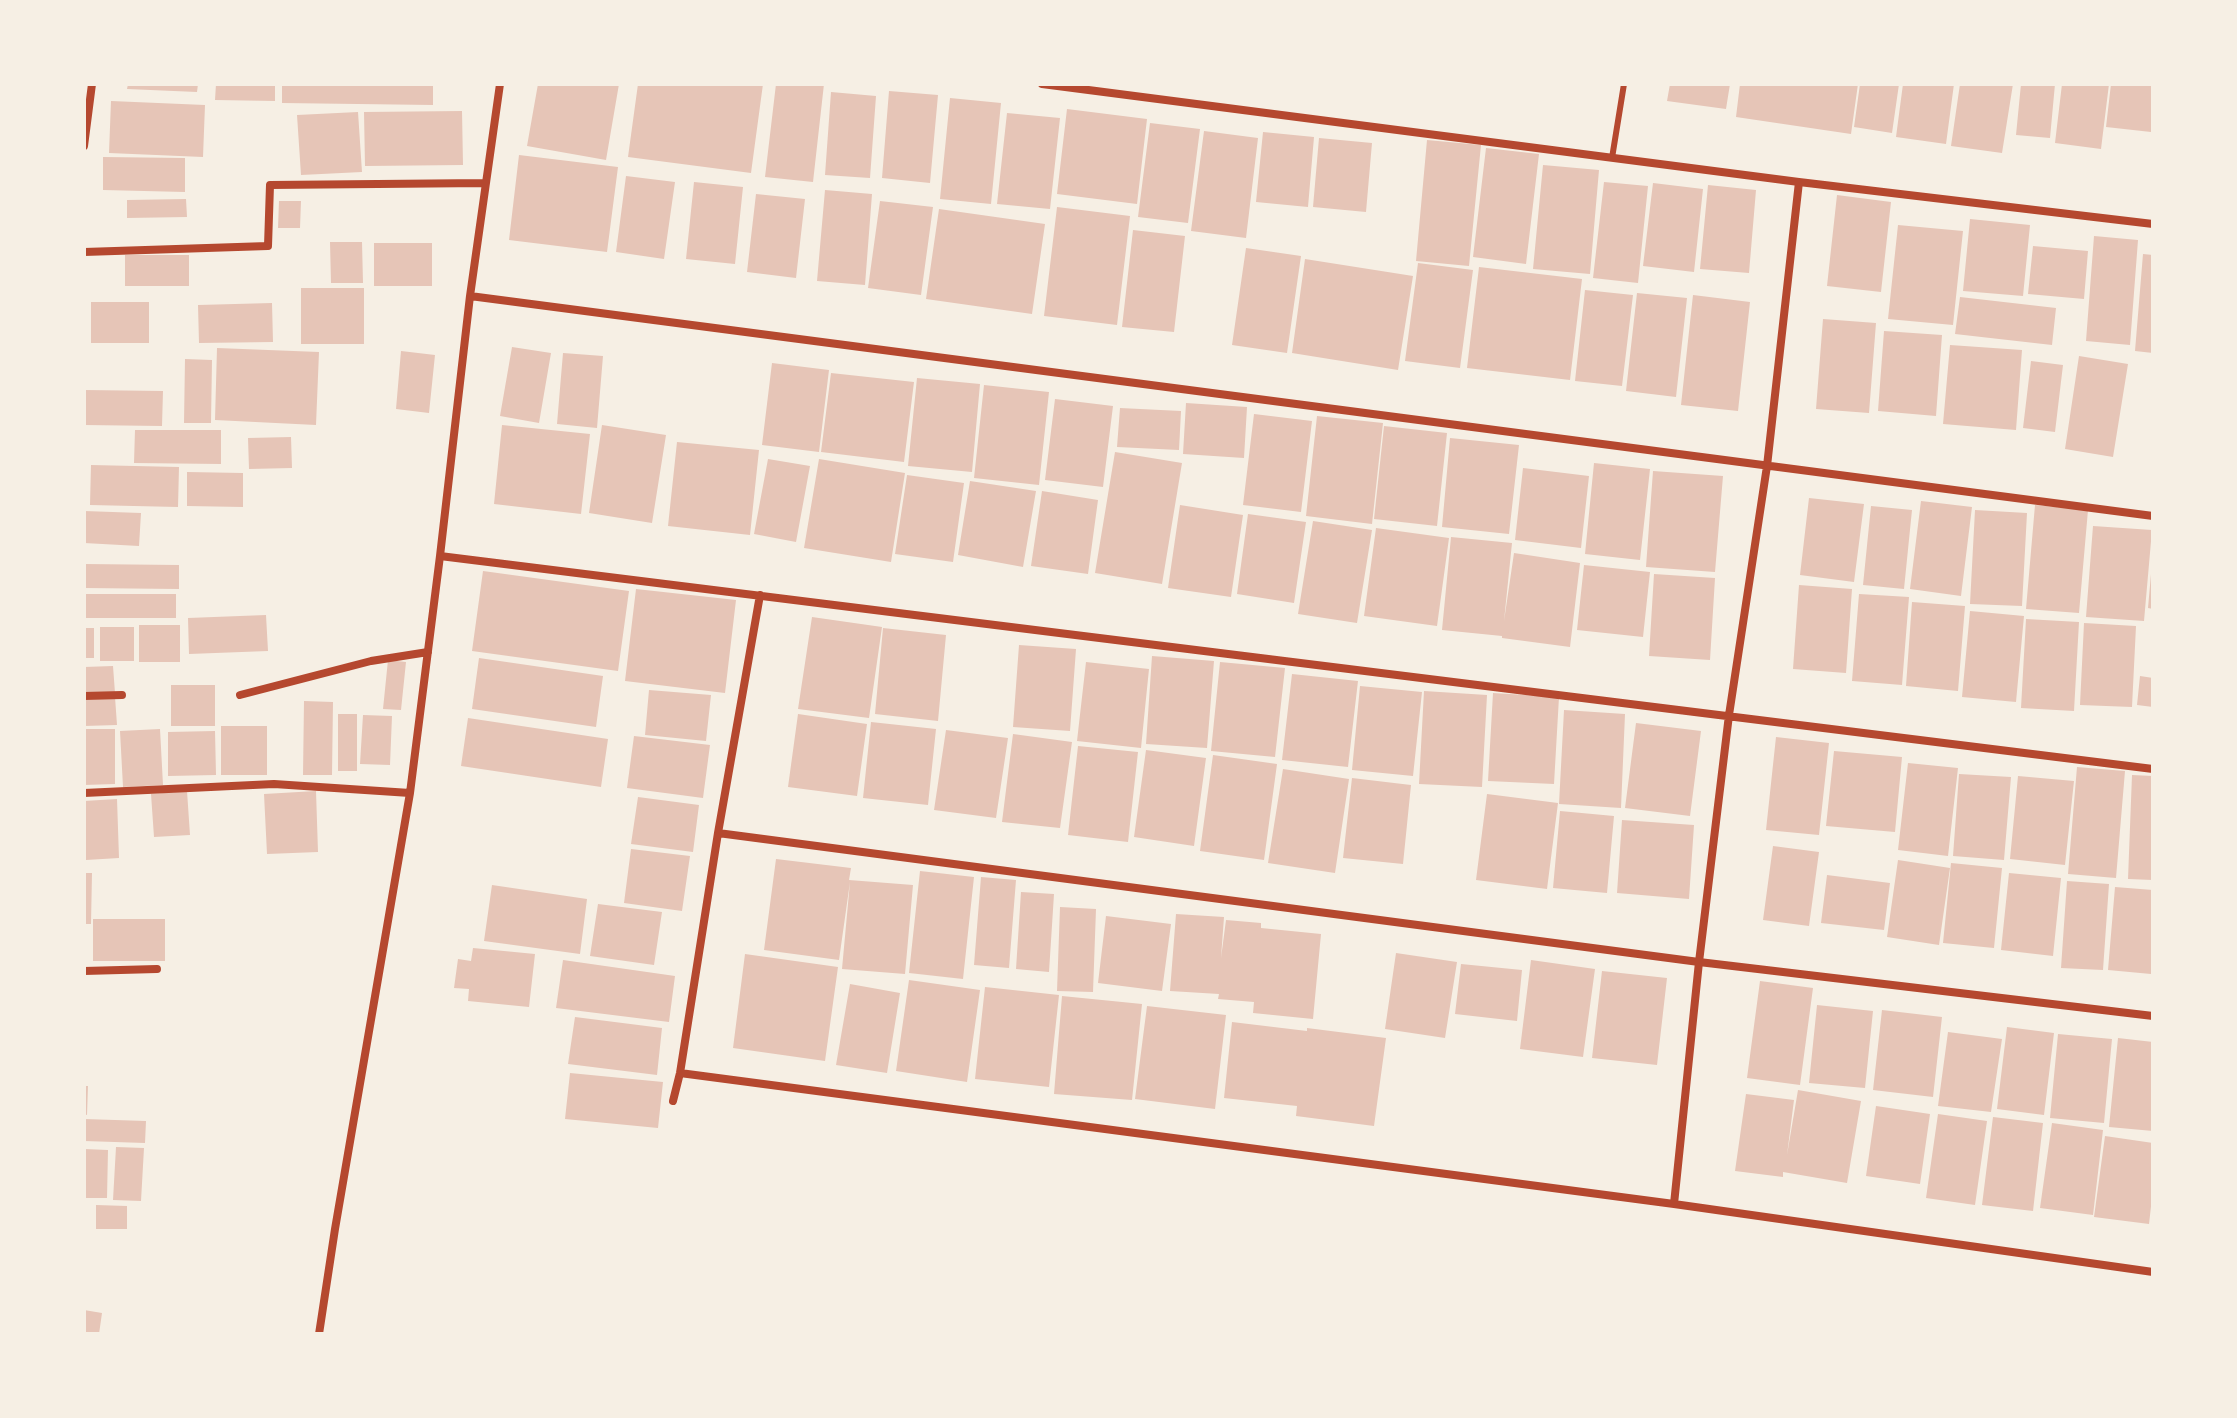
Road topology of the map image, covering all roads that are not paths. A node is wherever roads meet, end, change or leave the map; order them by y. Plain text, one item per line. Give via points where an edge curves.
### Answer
1 (92, 84) edge
2 (500, 84) edge
3 (1042, 84) edge
4 (1624, 84) edge
5 (84, 146) edge
6 (1612, 158) junction
7 (1799, 182) junction
8 (485, 183) junction
9 (2153, 224) edge
10 (84, 252) edge
11 (470, 296) junction
12 (1767, 466) junction
13 (2153, 516) edge
14 (440, 556) junction
15 (760, 595) junction
16 (428, 652) junction
17 (122, 695) dead end
18 (240, 695) dead end
19 (84, 696) edge
20 (1729, 715) junction
21 (2153, 769) edge
22 (84, 793) edge
23 (410, 793) junction
24 (718, 833) junction
25 (1699, 962) junction
26 (157, 969) dead end
27 (84, 971) edge
28 (2153, 1016) edge
29 (680, 1073) junction
30 (673, 1101) dead end
31 (1674, 1204) junction
32 (2153, 1272) edge
33 (319, 1334) edge

1 - 5 street
2 - 8 street
3 - 6 street
4 - 6 lane
6 - 7 street
7 - 9 street
7 - 12 street
8 - 10 street via 270,185 268,246
8 - 11 street
11 - 12 street
11 - 14 street
12 - 13 street
12 - 20 street
14 - 15 street
14 - 16 street
15 - 20 street
15 - 24 street
16 - 18 street
16 - 23 street
17 - 19 street
20 - 21 street
20 - 25 street
22 - 23 street via 274,784
23 - 33 street
24 - 25 street
24 - 29 street
25 - 28 street
25 - 31 street
26 - 27 street
29 - 30 street
29 - 31 street
31 - 32 street

